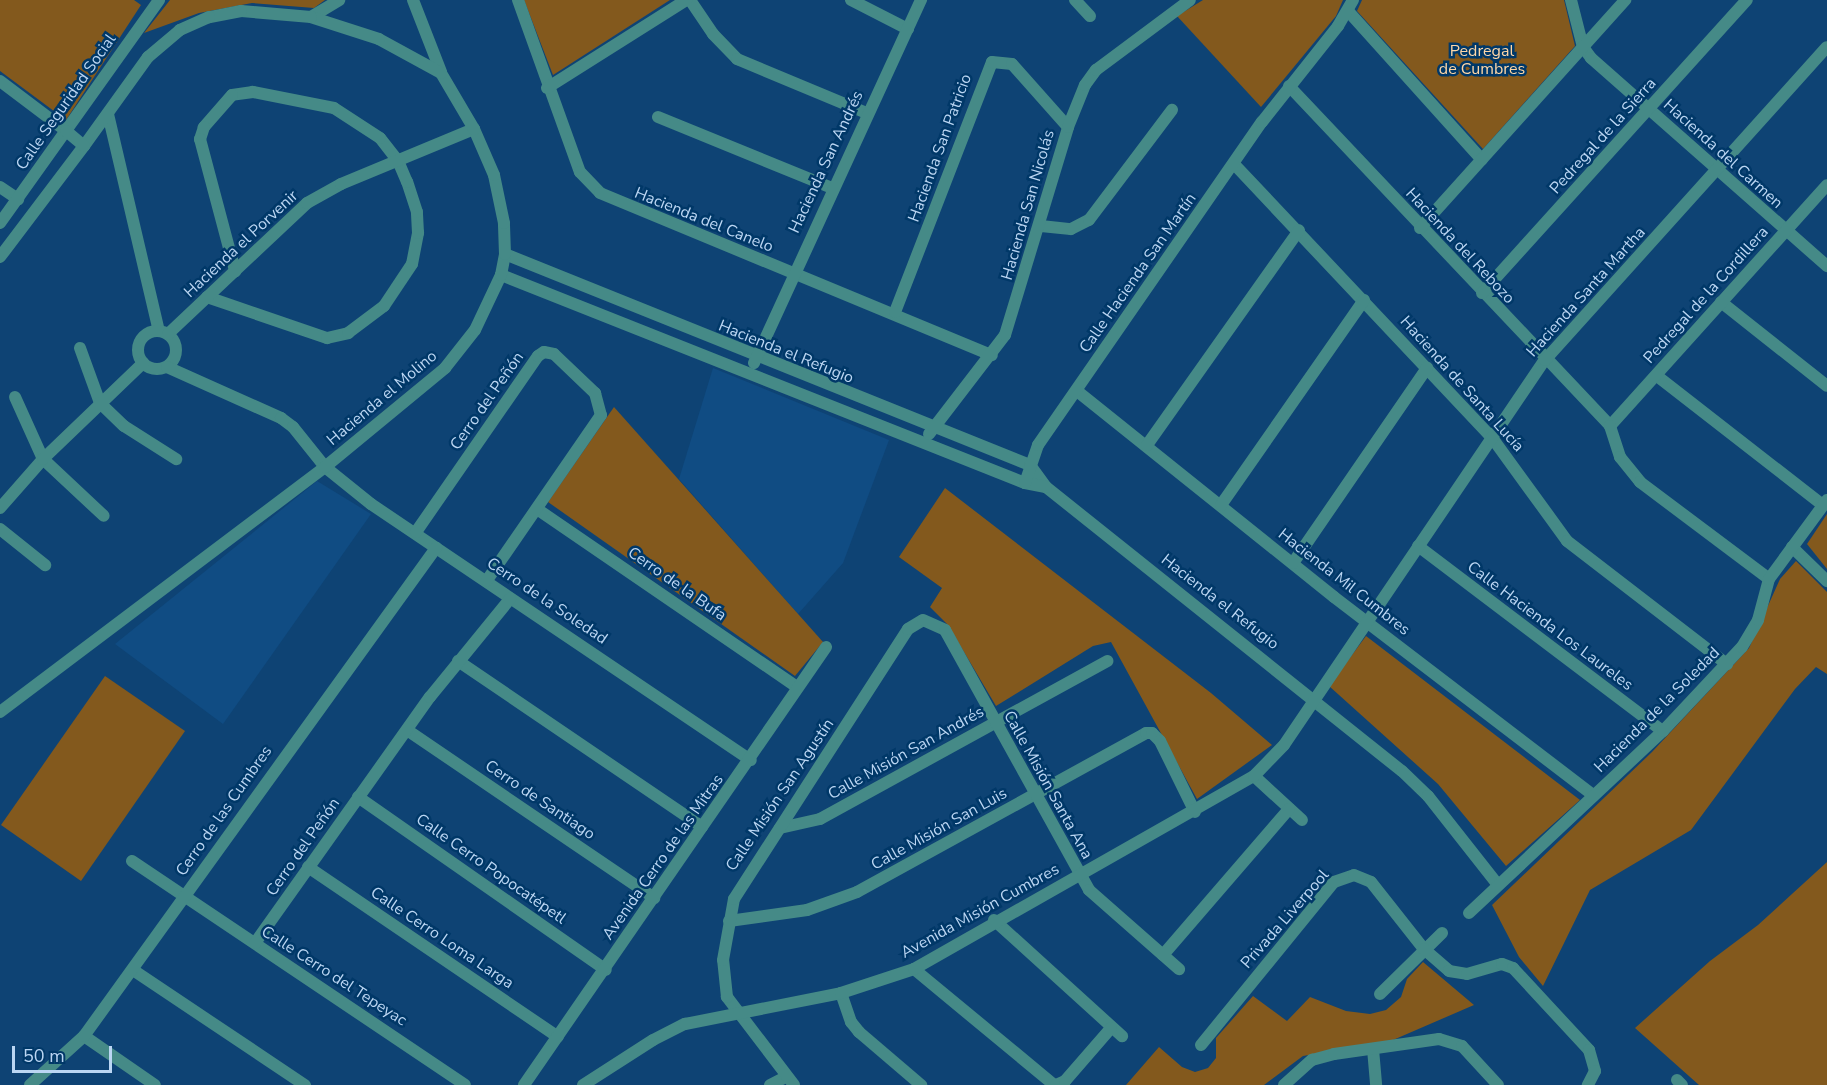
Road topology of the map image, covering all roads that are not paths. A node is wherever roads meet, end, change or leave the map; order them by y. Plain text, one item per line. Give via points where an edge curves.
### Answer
1 (339, 0) edge
2 (413, 0) edge
3 (518, 0) edge
4 (688, 0) edge
5 (851, 0) edge
6 (921, 0) edge
7 (1076, 0) edge
8 (1190, 0) edge
9 (1571, 0) edge
10 (1625, 0) edge
11 (1747, 0) edge
12 (156, 1) edge
13 (1350, 6) edge
14 (1090, 15) dead end
15 (311, 17) junction
16 (908, 29) junction
17 (1583, 47) junction
18 (1827, 47) edge
19 (441, 74) junction
20 (0, 81) edge
21 (1289, 86) junction
22 (547, 88) junction
23 (1172, 110) dead end
24 (1649, 111) junction
25 (867, 113) junction
26 (108, 114) junction
27 (658, 117) dead end
28 (1068, 127) junction
29 (474, 129) junction
30 (66, 131) junction
31 (84, 146) junction
32 (1482, 160) junction
33 (398, 161) junction
34 (1234, 164) junction
35 (1716, 172) junction
36 (1827, 185) edge
37 (0, 187) edge
38 (832, 188) junction
39 (18, 199) junction
40 (0, 223) edge
41 (1041, 226) junction
42 (1420, 228) junction
43 (1299, 230) junction
44 (1785, 233) junction
45 (505, 255) junction
46 (0, 257) edge
47 (1827, 266) edge
48 (235, 271) junction
49 (794, 274) junction
50 (501, 275) junction
51 (1482, 293) junction
52 (207, 297) junction
53 (1364, 300) junction
54 (1721, 302) junction
55 (895, 312) junction
56 (164, 333) junction
57 (80, 348) dead end
58 (992, 355) junction
59 (756, 358) junction
60 (1545, 360) junction
61 (143, 363) junction
62 (167, 367) junction
63 (1427, 368) junction
64 (750, 373) junction
65 (1657, 376) junction
66 (1827, 386) edge
67 (1077, 391) junction
68 (15, 397) dead end
69 (100, 403) junction
70 (1610, 426) junction
71 (932, 429) junction
72 (1493, 439) junction
73 (923, 442) junction
74 (1147, 445) junction
75 (43, 459) junction
76 (176, 459) dead end
77 (1030, 465) junction
78 (325, 467) junction
79 (1025, 483) junction
80 (1046, 488) junction
81 (1825, 503) edge
82 (1221, 505) junction
83 (0, 508) edge
84 (537, 509) junction
85 (104, 516) dead end
86 (0, 529) edge
87 (416, 532) junction
88 (1418, 546) junction
89 (1792, 547) junction
90 (436, 548) junction
91 (1293, 563) junction
92 (45, 566) dead end
93 (1769, 579) junction
94 (488, 580) junction
95 (1827, 581) edge
96 (510, 598) junction
97 (923, 620) joint
98 (1366, 622) junction
99 (826, 647) dead end
100 (458, 661) junction
101 (1107, 661) dead end
102 (1727, 664) junction
103 (797, 687) junction
104 (1316, 699) junction
105 (0, 712) edge
106 (995, 723) junction
107 (407, 730) junction
108 (1663, 731) junction
109 (751, 760) junction
110 (1254, 776) junction
111 (1036, 795) junction
112 (1593, 795) junction
113 (358, 797) junction
114 (1289, 809) junction
115 (1195, 812) junction
116 (1302, 820) dead end
117 (702, 827) junction
118 (780, 828) junction
119 (132, 861) dead end
120 (308, 867) junction
121 (1078, 874) junction
122 (1498, 885) junction
123 (183, 897) junction
124 (654, 898) junction
125 (1469, 913) dead end
126 (994, 920) junction
127 (729, 921) junction
128 (1442, 933) dead end
129 (255, 943) junction
130 (1424, 949) junction
131 (1162, 955) junction
132 (606, 969) junction
133 (914, 969) junction
134 (1179, 969) dead end
135 (134, 970) junction
136 (840, 993) junction
137 (1380, 994) dead end
138 (735, 1011) junction
139 (1111, 1028) junction
140 (84, 1036) junction
141 (1122, 1036) dead end
142 (558, 1037) junction
143 (1201, 1045) dead end
144 (1373, 1049) junction
145 (790, 1081) edge
146 (30, 1085) edge
147 (155, 1085) edge
148 (305, 1085) edge
149 (465, 1085) edge
150 (524, 1085) edge
151 (583, 1085) edge
152 (770, 1085) edge
153 (921, 1085) edge
154 (1054, 1085) edge
155 (1284, 1085) edge
156 (1376, 1085) edge
157 (1498, 1085) edge
158 (1588, 1085) edge

1 - 15 street
2 - 19 street
3 - 22 street, Hacienda del Canelo
4 - 22 street
4 - 25 street via 737,59
5 - 16 street
6 - 16 street, Hacienda San Andrés
7 - 14 street
8 - 28 street, Hacienda San Nicolás via 1096,70 1085,85
9 - 17 street, Hacienda del Carmen
10 - 17 street
11 - 24 street, Pedregal de la Sierra
12 - 30 street, Calle Seguridad Social
13 - 21 street, Calle Hacienda San Martín
13 - 32 street
15 - 19 street, Hacienda el Molino via 379,39
15 - 26 street, Hacienda el Molino via 240,11 194,22 164,40 148,57
16 - 25 street, Hacienda San Andrés
17 - 24 street, Hacienda del Carmen via 1598,66
17 - 32 street
18 - 35 street, Hacienda Santa Martha
19 - 29 street, Hacienda el Molino
20 - 30 street
21 - 34 street, Calle Hacienda San Martín
21 - 42 street, Hacienda del Rebozo
22 - 49 street, Hacienda del Canelo via 580,172 600,193
23 - 41 street via 1089,220 1071,229
24 - 35 street, Hacienda del Carmen
24 - 51 street, Pedregal de la Sierra
25 - 38 street, Hacienda San Andrés
26 - 31 street
26 - 56 street
27 - 38 street
28 - 41 street, Hacienda San Nicolás
28 - 55 street, Hacienda San Patricio via 1012,64 992,62
29 - 33 street, Hacienda el Porvenir
29 - 45 street, Hacienda el Molino via 500,198
30 - 31 street
30 - 39 street, Calle Seguridad Social
31 - 46 street
32 - 42 street
33 - 48 street, Hacienda el Porvenir via 307,203
33 - 48 street via 367,126 334,108 253,92 232,95 204,127 200,139
33 - 52 street via 417,212 417,249 394,294 356,328 339,337 317,337
34 - 43 street, Hacienda de Santa Lucía
34 - 67 street, Calle Hacienda San Martín
35 - 44 street, Hacienda del Carmen
35 - 60 street, Hacienda Santa Martha
36 - 44 street, Pedregal de la Cordillera
37 - 39 street
38 - 49 street, Hacienda San Andrés
39 - 40 street, Calle Seguridad Social
41 - 58 street, Hacienda San Nicolás via 1012,317
42 - 51 street, Hacienda del Rebozo
43 - 53 street, Hacienda de Santa Lucía
43 - 74 street
44 - 47 street, Hacienda del Carmen
44 - 54 street, Pedregal de la Cordillera
45 - 50 street, Hacienda el Molino
45 - 59 street, Hacienda el Refugio
48 - 52 street, Hacienda el Porvenir
49 - 55 street, Hacienda del Canelo
49 - 59 street, Hacienda San Andrés
50 - 64 street, Hacienda el Refugio
50 - 78 street, Hacienda el Molino via 475,330 451,363
51 - 60 street, Hacienda del Rebozo
52 - 56 street, Hacienda el Porvenir
53 - 63 street, Hacienda de Santa Lucía
53 - 82 street
54 - 65 street, Pedregal de la Cordillera
54 - 66 street
55 - 58 street, Hacienda del Canelo
56 - 61 street via 150,333 140,341 138,353
56 - 62 street via 177,351
57 - 69 street
58 - 71 street, Hacienda San Nicolás
59 - 64 street, Hacienda San Andrés
59 - 71 street, Hacienda el Refugio
60 - 70 street, Hacienda del Rebozo
60 - 72 street, Hacienda Santa Martha
61 - 62 street via 155,370
61 - 69 street
62 - 78 street, Cerro de la Soledad via 281,418
63 - 72 street, Hacienda de Santa Lucía
63 - 91 street
64 - 73 street, Hacienda el Refugio
65 - 70 street, Pedregal de la Cordillera
65 - 81 street
67 - 74 street, Hacienda Mil Cumbres
67 - 77 street, Calle Hacienda San Martín via 1038,445
68 - 75 street
69 - 75 street
69 - 76 street via 124,426
70 - 93 street via 1620,457 1640,482
71 - 73 street, Hacienda San Nicolás
71 - 77 street, Hacienda el Refugio
72 - 88 street, Hacienda Santa Martha
72 - 102 street, Hacienda de Santa Lucía via 1579,552
73 - 79 street, Hacienda el Refugio
74 - 82 street, Hacienda Mil Cumbres
75 - 83 street
75 - 85 street
77 - 79 street, Calle Hacienda San Martín
77 - 80 street, Hacienda el Refugio
78 - 87 street, Cerro de la Soledad via 371,504
78 - 105 street, Hacienda el Molino
79 - 80 street, Hacienda el Refugio
80 - 104 street, Hacienda el Refugio
81 - 89 street, Hacienda de la Soledad
82 - 91 street, Hacienda Mil Cumbres
84 - 87 street, Cerro del Peñón via 596,425 602,408 596,393 549,352 538,356
84 - 94 street, Cerro del Peñón
84 - 103 street, Cerro de la Bufa
86 - 92 street
87 - 90 street, Cerro de la Soledad
88 - 98 street, Hacienda Santa Martha
88 - 108 street, Calle Hacienda Los Laureles
89 - 93 street, Hacienda de la Soledad
89 - 95 street
90 - 94 street, Cerro de la Soledad
90 - 123 street, Cerro de las Cumbres
91 - 98 street, Hacienda Mil Cumbres
93 - 102 street, Hacienda de la Soledad via 1758,620
94 - 96 street, Cerro de la Soledad
96 - 100 street, Cerro del Peñón
96 - 109 street, Cerro de la Soledad
97 - 106 street, Calle Misión Santa Ana via 945,630
97 - 118 street, Calle Misión San Agustín via 908,630
98 - 104 street, Hacienda Santa Martha
98 - 112 street, Hacienda Mil Cumbres
99 - 103 street, Avenida Cerro de las Mitras
100 - 107 street, Cerro del Peñón
100 - 117 street
101 - 106 street, Calle Misión San Andrés
102 - 108 street, Hacienda de la Soledad
103 - 109 street, Avenida Cerro de las Mitras
104 - 110 street, Avenida Misión Cumbres via 1284,746
104 - 122 street via 1428,796
106 - 111 street, Calle Misión Santa Ana
106 - 118 street, Calle Misión San Andrés via 820,819
107 - 113 street, Cerro del Peñón
107 - 124 street, Cerro de Santiago
108 - 112 street, Hacienda de la Soledad
109 - 117 street, Avenida Cerro de las Mitras
110 - 114 street
110 - 115 street, Avenida Misión Cumbres
111 - 115 street, Calle Misión San Luis via 1139,735 1152,733 1160,741
111 - 121 street, Calle Misión Santa Ana
111 - 127 street, Calle Misión San Luis via 918,861 832,903
112 - 122 street, Hacienda de la Soledad
113 - 120 street, Cerro del Peñón
113 - 132 street, Calle Cerro Popocatépetl
114 - 116 street
114 - 131 street
115 - 121 street, Avenida Misión Cumbres
117 - 124 street, Avenida Cerro de las Mitras
118 - 127 street, Calle Misión San Agustín via 739,886
119 - 123 street, Calle Cerro del Tepeyac
120 - 129 street, Cerro del Peñón
120 - 142 street, Calle Cerro Loma Larga
121 - 126 street, Avenida Misión Cumbres
121 - 131 street, Calle Misión Santa Ana via 1100,902
122 - 125 street, Hacienda de la Soledad
123 - 129 street, Calle Cerro del Tepeyac
123 - 135 street, Cerro de las Cumbres
124 - 132 street, Avenida Cerro de las Mitras
126 - 133 street, Avenida Misión Cumbres
126 - 139 street
127 - 138 street, Calle Misión San Agustín via 724,984
128 - 130 street
129 - 149 street, Calle Cerro del Tepeyac
130 - 137 street
130 - 143 street, Privada Liverpool via 1371,882 1354,875 1343,877
130 - 158 street via 1441,967 1457,974 1502,964 1513,968 1589,1050 1595,1071
131 - 134 street, Calle Misión Santa Ana
132 - 142 street, Avenida Cerro de las Mitras
133 - 136 street, Avenida Misión Cumbres
133 - 154 street
135 - 140 street, Cerro de las Cumbres
135 - 148 street
136 - 138 street, Avenida Misión Cumbres
136 - 153 street via 850,1022
138 - 145 street, Calle Misión San Agustín
138 - 151 street, Avenida Misión Cumbres via 685,1024
139 - 141 street
139 - 154 street via 1065,1081
140 - 146 street, Cerro de las Cumbres
140 - 147 street
142 - 150 street, Avenida Cerro de las Mitras
144 - 155 street via 1312,1060
144 - 156 street
144 - 157 street via 1450,1040 1462,1046
145 - 152 street

